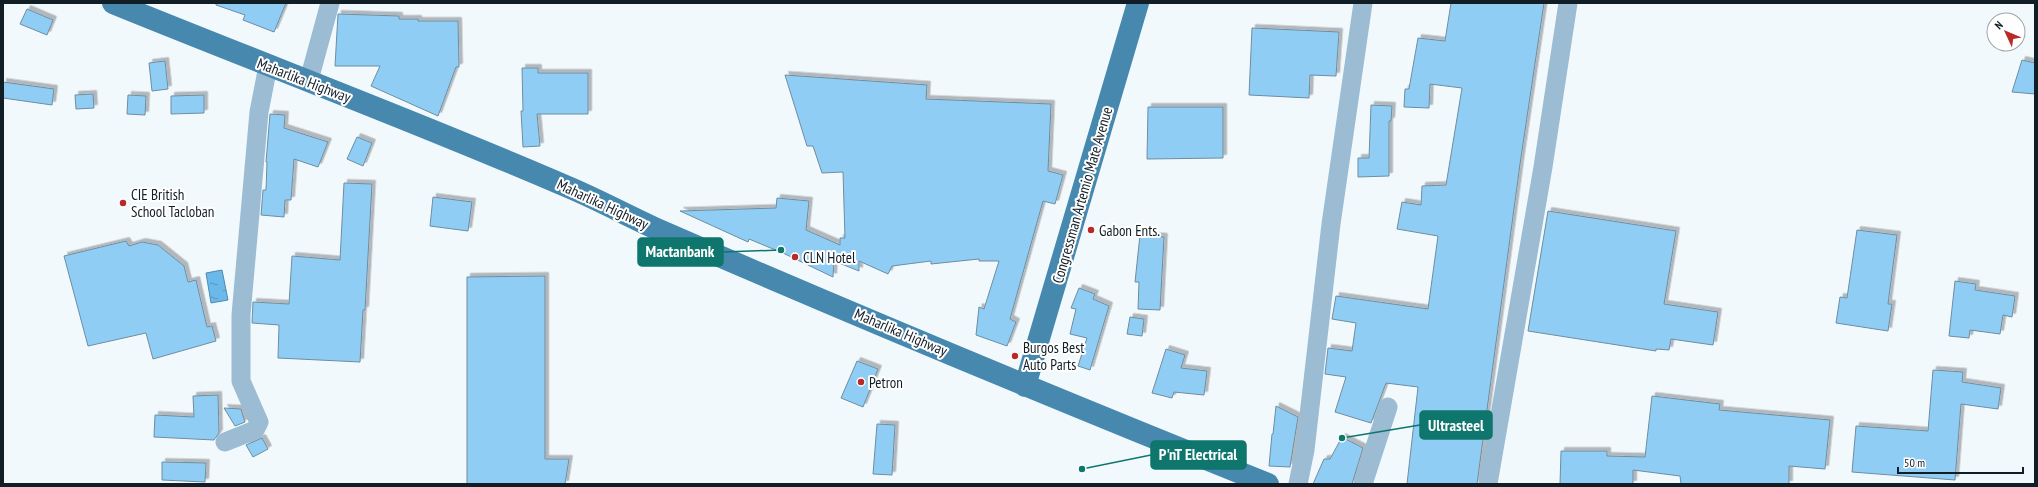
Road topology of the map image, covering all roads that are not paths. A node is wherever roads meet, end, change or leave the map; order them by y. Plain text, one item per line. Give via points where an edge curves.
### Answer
1 (113, 3) edge
2 (330, 3) edge
3 (1138, 3) edge
4 (1363, 3) edge
5 (1568, 3) edge
6 (268, 66) junction
7 (309, 80) junction
8 (1025, 386) junction
9 (1388, 407) dead end
10 (225, 442) dead end
11 (1268, 484) edge
12 (1298, 484) edge
13 (1363, 484) edge
14 (1488, 484) edge

1 - 6 main road, Maharlika Highway
2 - 7 street
3 - 8 main road, Congressman Artemio Mate Avenue via 1130,38
4 - 12 street via 1331,224 1305,450
5 - 14 street via 1543,167
6 - 7 main road, Maharlika Highway
6 - 10 street via 259,112 241,315 241,381 259,422 255,430
7 - 8 main road, Maharlika Highway via 564,185 658,229
8 - 11 main road, Maharlika Highway
9 - 13 street

